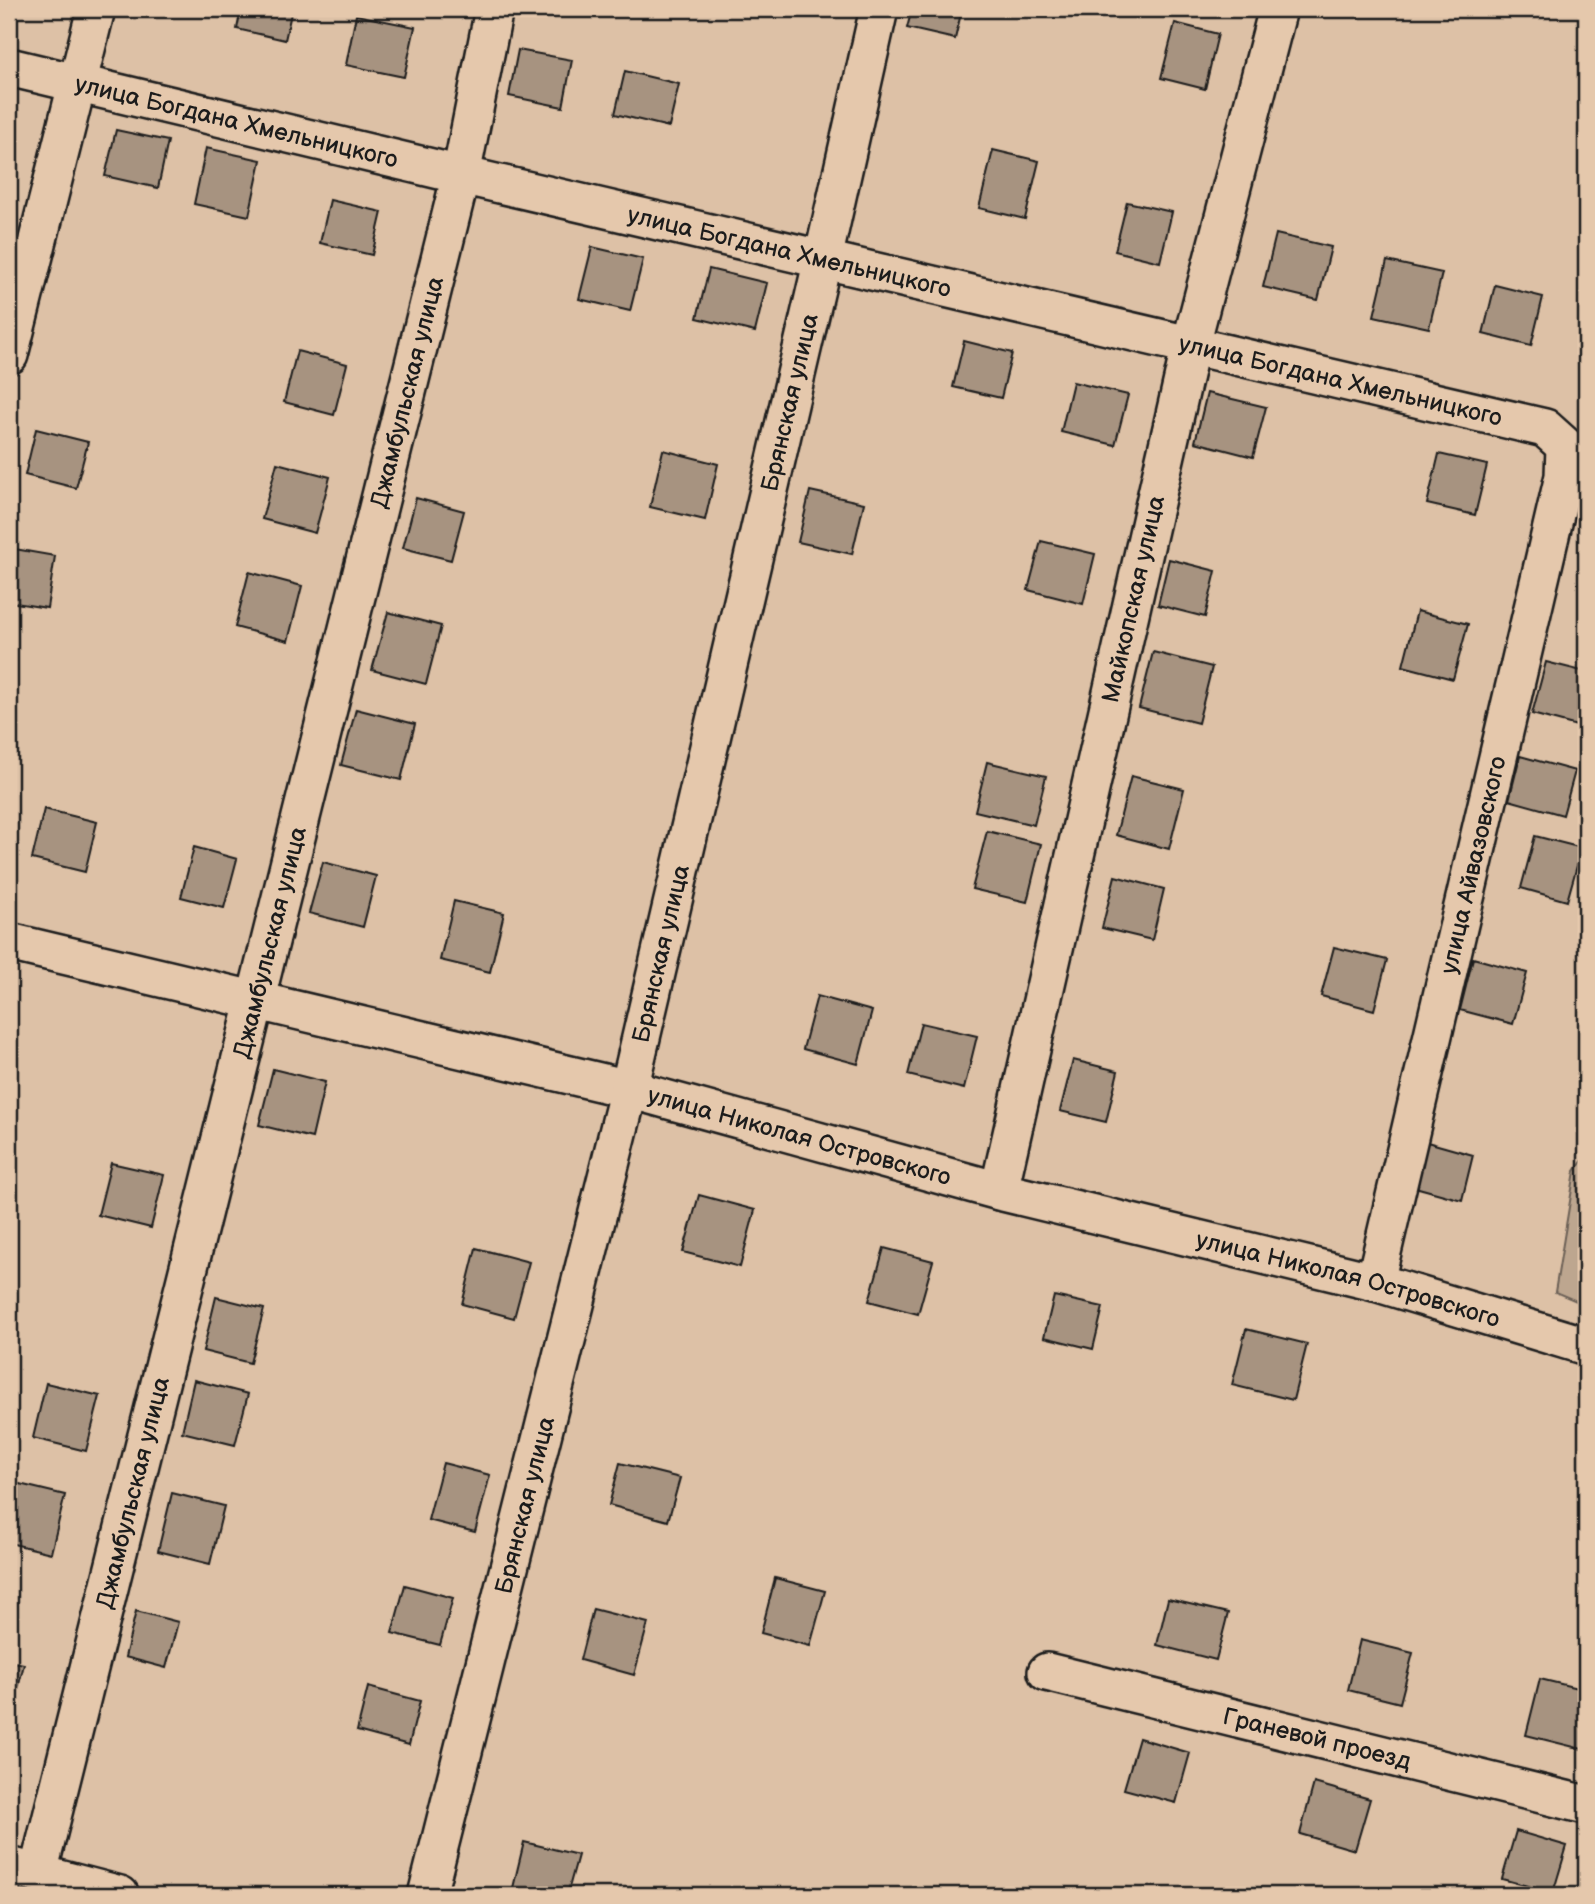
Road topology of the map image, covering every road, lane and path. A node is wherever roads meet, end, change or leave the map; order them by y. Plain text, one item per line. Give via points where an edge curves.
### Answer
1 (96, 9) edge
2 (495, 9) edge
3 (879, 9) edge
4 (1278, 9) edge
5 (9, 67) edge
6 (78, 82) junction
7 (461, 175) junction
8 (823, 259) junction
9 (1191, 344) junction
10 (9, 355) edge
11 (1565, 446) joint
12 (9, 942) edge
13 (255, 1000) junction
14 (629, 1088) junction
15 (999, 1191) junction
16 (1375, 1282) junction
17 (1586, 1346) edge
18 (1047, 1672) dead end
19 (1586, 1805) edge
20 (23, 1869) edge
21 (120, 1895) edge
22 (427, 1895) edge

1 - 6 street
2 - 7 street, Джамбульская улица
3 - 8 street, Брянская улица
4 - 9 street, Майкопская улица
5 - 6 street, улица Богдана Хмельницкого
6 - 7 street, улица Богдана Хмельницкого
6 - 10 street
7 - 8 street, улица Богдана Хмельницкого
7 - 13 street, Джамбульская улица
8 - 9 street, улица Богдана Хмельницкого
8 - 14 street, Брянская улица
9 - 11 street, улица Богдана Хмельницкого via 1545,428
9 - 15 street, Майкопская улица
11 - 16 street, улица Айвазовского via 1564,475
12 - 13 street, улица Николая Островского
13 - 14 street, улица Николая Островского
13 - 20 street, Джамбульская улица
14 - 15 street, улица Николая Островского
14 - 22 street, Брянская улица
15 - 16 street, улица Николая Островского
16 - 17 street, улица Николая Островского
18 - 19 street, Граневой проезд
20 - 21 street

